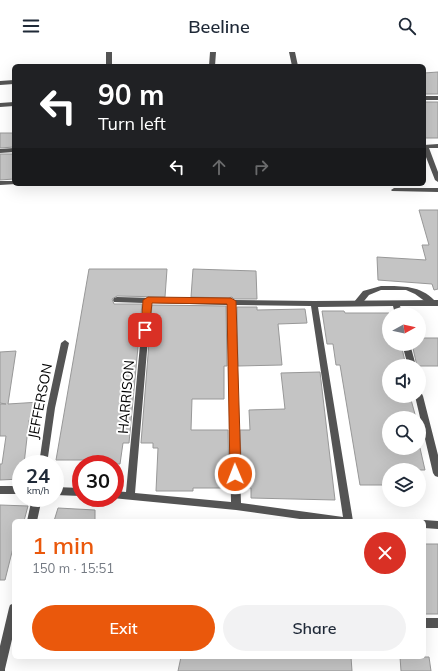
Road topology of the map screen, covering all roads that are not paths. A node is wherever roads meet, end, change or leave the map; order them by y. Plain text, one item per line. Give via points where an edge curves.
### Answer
1 (109, 52) edge
2 (213, 52) edge
3 (292, 52) edge
4 (109, 64) edge
5 (212, 64) edge
6 (295, 64) edge
7 (12, 82) edge
8 (0, 83) edge
9 (426, 98) edge
10 (438, 98) edge
11 (12, 104) edge
12 (0, 105) edge
13 (438, 146) edge
14 (426, 147) edge
15 (12, 150) edge
16 (426, 150) edge
17 (0, 151) edge
18 (438, 180) edge
19 (0, 183) edge
20 (12, 183) edge
21 (394, 190) dead end
22 (438, 190) edge
23 (118, 300) dead end
24 (148, 300) junction
25 (231, 301) junction
26 (435, 303) edge
27 (314, 304) junction
28 (357, 304) junction
29 (396, 304) junction
30 (397, 307) edge
31 (65, 343) dead end
32 (421, 403) edge
33 (44, 455) edge
34 (438, 473) edge
35 (0, 490) edge
36 (12, 490) edge
37 (124, 496) edge
38 (130, 496) junction
39 (236, 506) junction
40 (35, 507) edge
41 (32, 519) edge
42 (329, 519) edge
43 (348, 519) edge
44 (426, 524) edge
45 (438, 525) edge
46 (12, 617) edge
47 (426, 623) edge
48 (438, 624) edge
49 (0, 669) edge

1 - 4 street
2 - 5 street
3 - 6 street
7 - 8 street
9 - 10 street
11 - 12 street
13 - 14 street
15 - 17 street
16 - 18 street
19 - 20 street
21 - 22 street
23 - 24 street
24 - 25 street
24 - 38 street, HARRISON
25 - 27 street
25 - 39 street
26 - 28 street via 406,288 381,288 366,293
26 - 29 street
27 - 28 street
27 - 43 street
28 - 29 street
29 - 30 street
31 - 33 street, JEFFERSON
32 - 34 street
35 - 36 street
37 - 38 street
38 - 39 street
39 - 42 street
40 - 41 street
44 - 45 street
46 - 49 street
47 - 48 street

